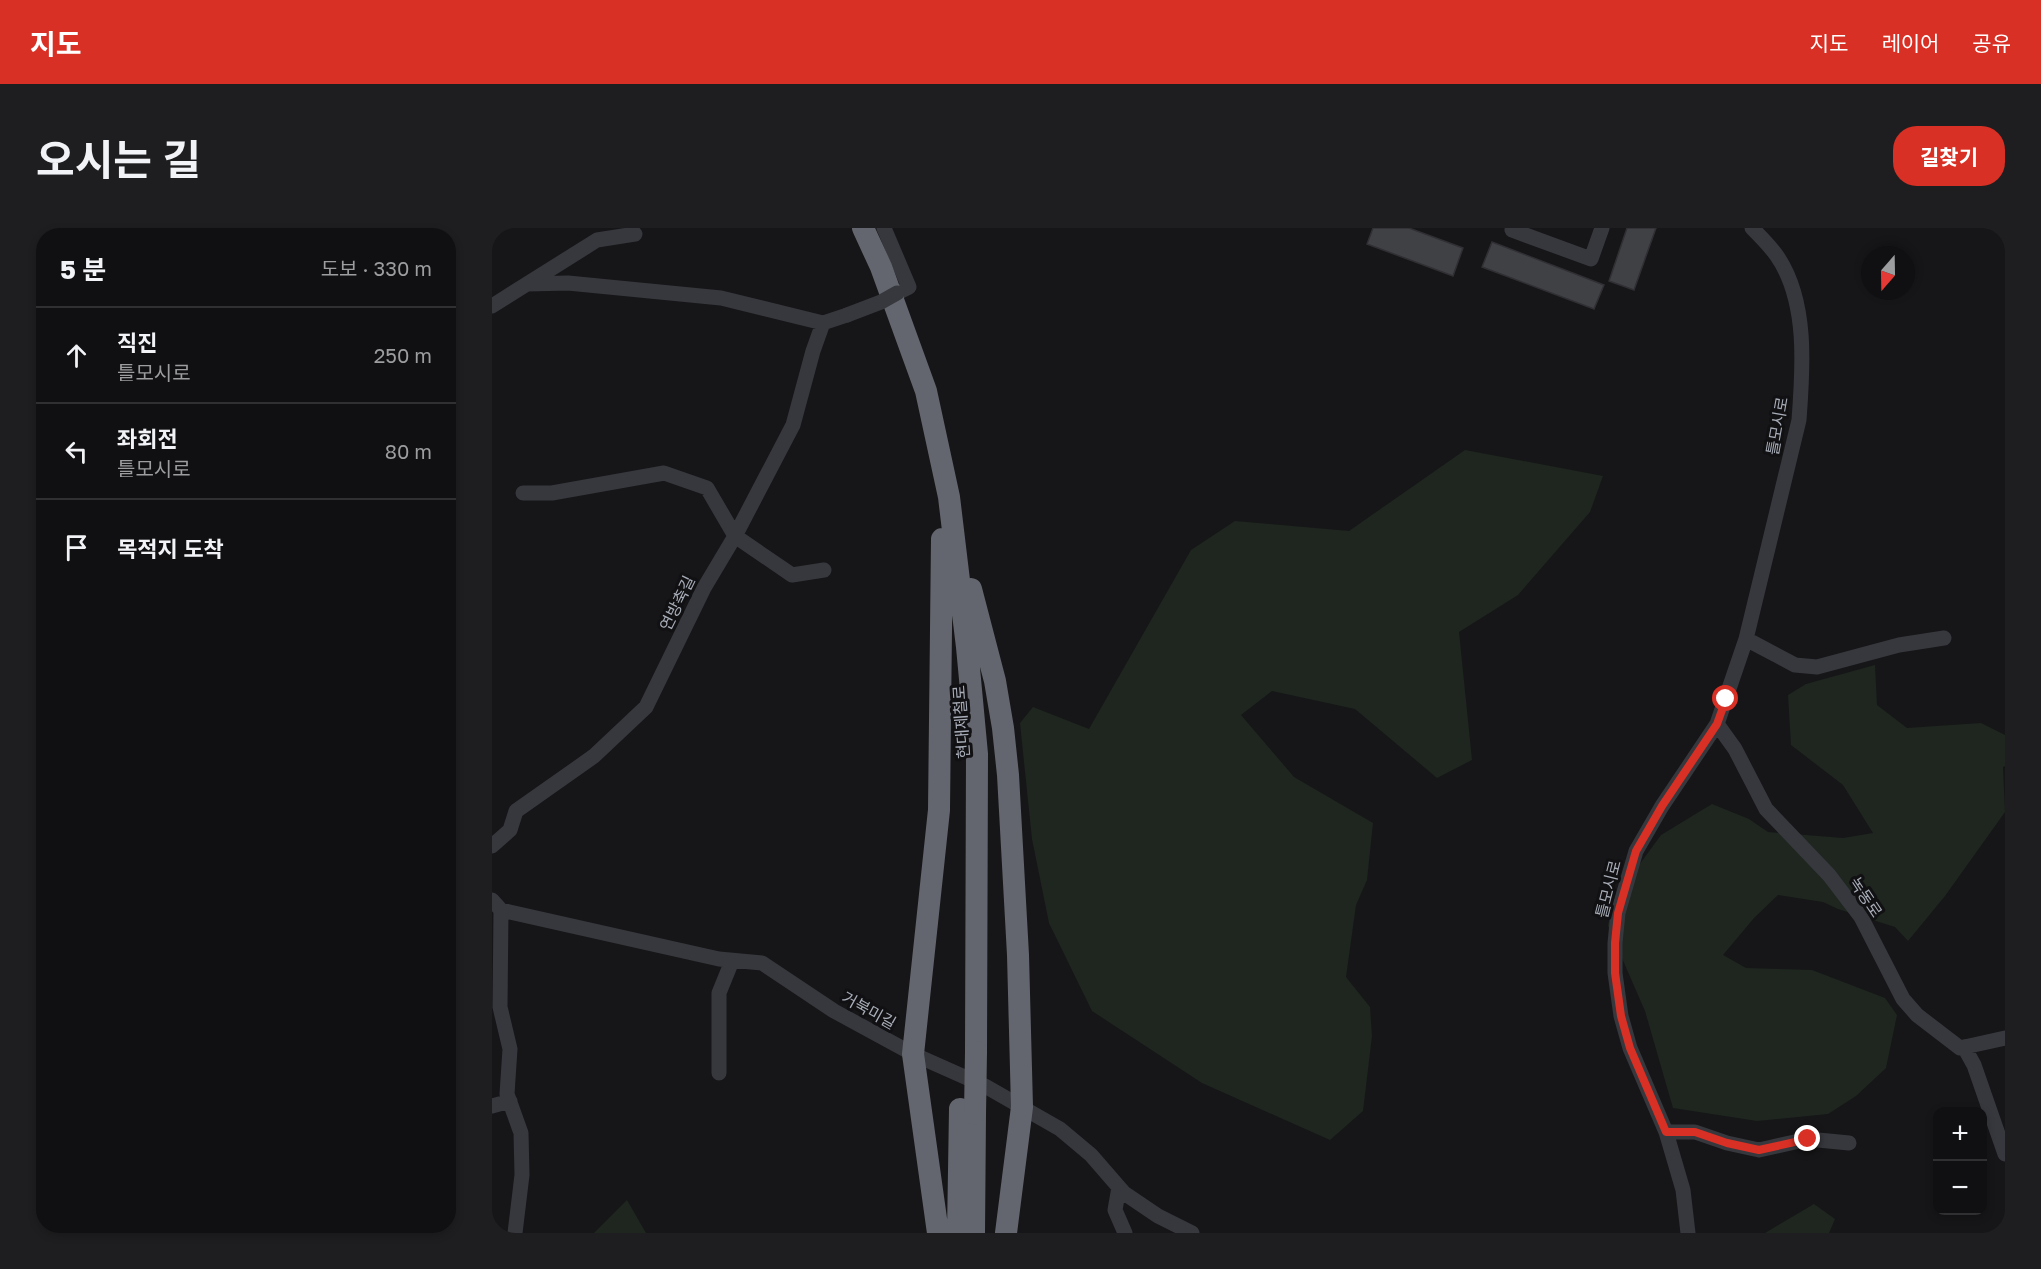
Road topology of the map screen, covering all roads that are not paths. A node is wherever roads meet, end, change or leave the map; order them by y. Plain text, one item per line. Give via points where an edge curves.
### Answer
1 (846, 228) edge
2 (863, 228) edge
3 (884, 228) edge
4 (1513, 228) edge
5 (1602, 228) edge
6 (1752, 228) edge
7 (635, 234) dead end
8 (528, 284) junction
9 (492, 306) edge
10 (823, 323) junction
11 (523, 493) dead end
12 (948, 529) junction
13 (735, 536) junction
14 (824, 570) dead end
15 (1944, 638) dead end
16 (1746, 639) junction
17 (1717, 724) junction
18 (492, 846) edge
19 (497, 905) edge
20 (732, 961) junction
21 (2005, 1038) edge
22 (1964, 1047) junction
23 (912, 1054) junction
24 (719, 1073) dead end
25 (510, 1101) junction
26 (492, 1106) edge
27 (1022, 1107) junction
28 (967, 1111) junction
29 (1666, 1132) junction
30 (1849, 1143) dead end
31 (2005, 1154) edge
32 (1119, 1187) junction
33 (515, 1233) edge
34 (938, 1233) edge
35 (958, 1233) edge
36 (974, 1233) edge
37 (1006, 1233) edge
38 (1125, 1233) edge
39 (1192, 1233) edge
40 (1688, 1233) edge

1 - 12 highway, 현대제철로 via 886,318 908,381
2 - 12 highway, 현대제철로 via 926,391 939,442
3 - 10 street, bridge via 909,287 881,302
4 - 5 street via 1591,259
6 - 16 street, 틀모시로 via 1778,256 1788,276 1802,339 1802,382 1799,420
7 - 8 street via 597,240
8 - 9 street
8 - 10 street via 721,298
10 - 13 street, 연방축길 via 793,425
11 - 13 street via 552,493 664,473 707,488
12 - 23 highway via 939,810
12 - 27 highway via 980,617 995,681 1007,763
12 - 28 highway, 현대제철로, bridge via 967,647 976,754
13 - 14 street via 792,575
13 - 18 street, 연방축길 via 704,588 646,707 594,756 516,811 510,830
15 - 16 street via 1899,645 1816,667 1796,665
16 - 17 street, 틀모시로
17 - 22 street, 녹동로 via 1736,749 1766,809 1829,875 1861,917 1902,999 1917,1015 1960,1048
17 - 29 street, 틀모시로 via 1636,851 1618,913 1615,973 1621,1016 1630,1048
19 - 20 street, 거북미길
19 - 25 street via 500,1008 510,1049
20 - 23 street, 거북미길 via 762,963 834,1011
20 - 24 street via 719,993
21 - 22 street
22 - 31 street
23 - 27 street, 거북미길
23 - 34 highway
25 - 26 street
25 - 33 street via 520,1133 522,1175
27 - 32 street, 거북미길 via 1060,1129 1091,1155
27 - 37 highway
28 - 35 highway, 현대제철로
28 - 36 highway, 현대제철로
29 - 30 street via 1695,1132 1759,1150 1808,1139
29 - 40 street, 틀모시로 via 1683,1190
32 - 38 street via 1115,1210
32 - 39 street, 거북미길 via 1158,1216

